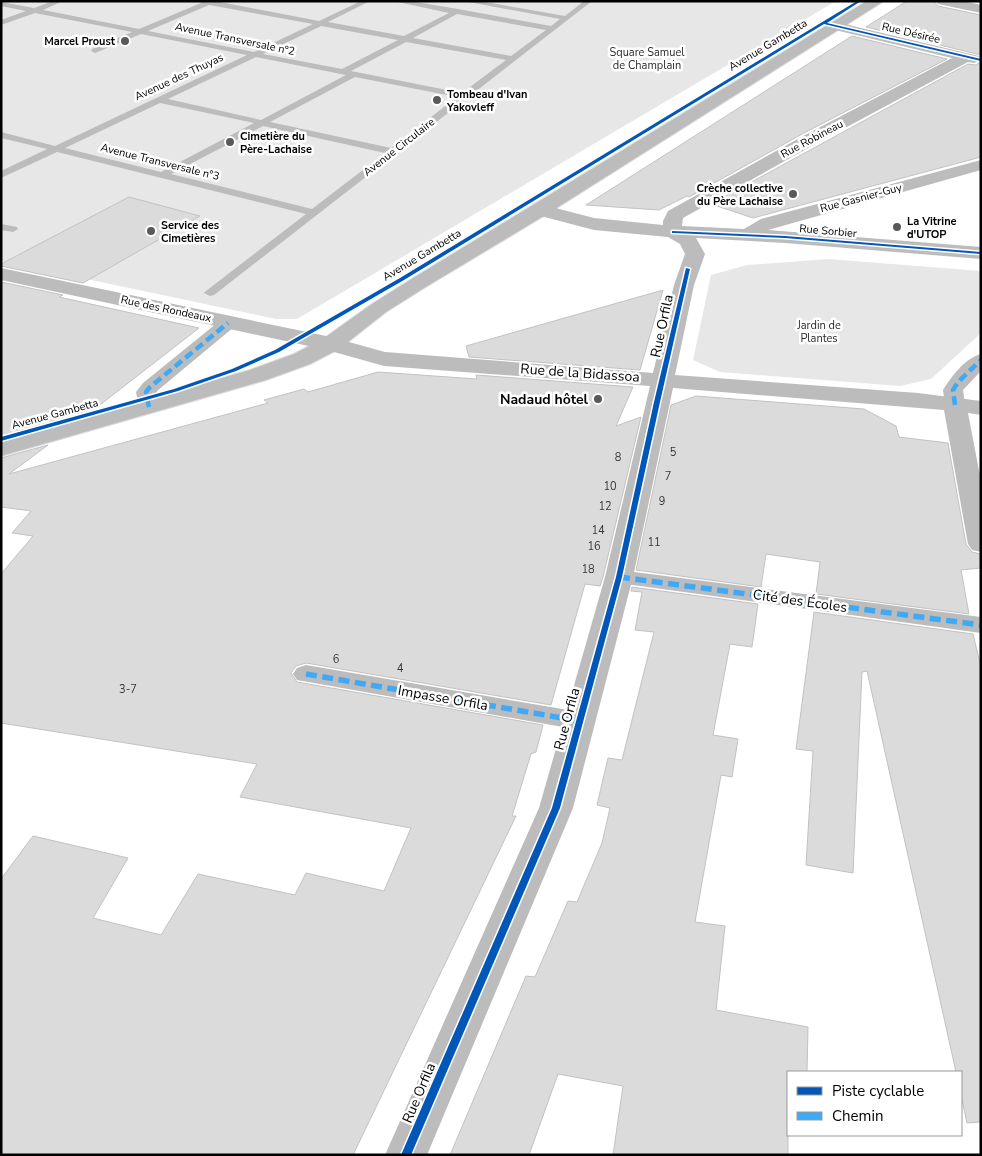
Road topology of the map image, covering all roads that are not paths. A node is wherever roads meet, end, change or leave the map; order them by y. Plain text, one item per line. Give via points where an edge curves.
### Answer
1 (60, 1) edge
2 (367, 1) edge
3 (396, 1) edge
4 (466, 1) edge
5 (589, 1) edge
6 (877, 1) edge
7 (943, 1) edge
8 (207, 2) edge
9 (1, 4) edge
10 (981, 9) edge
11 (35, 11) junction
12 (458, 11) junction
13 (565, 18) junction
14 (1, 23) edge
15 (321, 23) junction
16 (836, 26) junction
17 (552, 29) junction
18 (142, 31) junction
19 (406, 38) junction
20 (95, 51) dead end
21 (257, 55) junction
22 (512, 58) junction
23 (974, 59) edge
24 (343, 72) junction
25 (354, 74) junction
26 (464, 96) junction
27 (160, 100) junction
28 (262, 123) junction
29 (1, 136) edge
30 (56, 149) junction
31 (394, 152) junction
32 (981, 165) edge
33 (1, 175) edge
34 (162, 176) junction
35 (540, 210) junction
36 (314, 213) junction
37 (1, 228) edge
38 (13, 229) dead end
39 (674, 232) junction
40 (742, 236) junction
41 (981, 253) edge
42 (1, 274) edge
43 (210, 293) dead end
44 (228, 323) junction
45 (331, 344) junction
46 (981, 360) edge
47 (663, 380) junction
48 (955, 405) junction
49 (149, 407) junction
50 (981, 408) edge
51 (970, 433) edge
52 (1, 449) edge
53 (981, 544) edge
54 (619, 577) junction
55 (981, 625) edge
56 (306, 674) dead end
57 (580, 721) junction
58 (406, 1155) edge

1 - 11 lane
2 - 15 lane, Avenue des Thuyas
3 - 12 lane
4 - 13 lane
5 - 13 lane, Avenue Circulaire
6 - 16 street, Avenue Gambetta
7 - 10 street
8 - 15 lane
8 - 18 lane
9 - 11 lane, Avenue Transversale n°2
11 - 14 lane
11 - 18 lane, Avenue Transversale n°2
12 - 17 lane
12 - 19 lane
13 - 17 lane, Avenue Circulaire
15 - 19 lane
15 - 21 lane, Avenue des Thuyas
16 - 23 street, Rue Désirée
16 - 35 street, Avenue Gambetta
17 - 22 lane, Avenue Circulaire
18 - 20 lane
18 - 21 lane, Avenue Transversale n°2
19 - 22 lane
19 - 24 lane
21 - 24 lane, Avenue Transversale n°2
21 - 27 lane, Avenue des Thuyas
22 - 26 lane, Avenue Circulaire
23 - 39 street, Rue Robineau via 811,139 675,215 672,221
24 - 25 lane, Avenue Transversale n°2
25 - 26 lane, Avenue Transversale n°2
25 - 28 lane
26 - 31 lane, Avenue Circulaire
27 - 28 lane
27 - 30 lane, Avenue des Thuyas
28 - 31 lane
28 - 34 lane
29 - 30 lane, Avenue Transversale n°3
30 - 33 lane, Avenue des Thuyas
30 - 34 lane, Avenue Transversale n°3
31 - 36 lane, Avenue Circulaire
32 - 40 street, Rue Gasnier-Guy via 768,223
34 - 36 lane, Avenue Transversale n°3
35 - 39 street, Rue Sorbier via 594,224
35 - 45 street, Avenue Gambetta via 402,293
36 - 43 lane, Avenue Circulaire
37 - 38 lane
39 - 40 street, Rue Sorbier
39 - 47 street, Rue Orfila via 688,241 695,254 684,285
40 - 41 street, Rue Sorbier
42 - 44 street, Rue des Rondeaux
44 - 45 street, Rue des Rondeaux
44 - 49 street via 150,387 146,392
45 - 47 street, Rue de la Bidassoa via 384,359
45 - 49 street, Avenue Gambetta via 258,375
46 - 48 street via 953,390
47 - 48 street, Rue de la Bidassoa
47 - 54 street, Rue Orfila
48 - 50 street, Rue de la Bidassoa
48 - 51 street
49 - 52 street, Avenue Gambetta
51 - 53 street
54 - 55 street, Cité des Écoles
54 - 57 street, Rue Orfila
56 - 57 street, Impasse Orfila
57 - 58 street, Rue Orfila via 556,808

